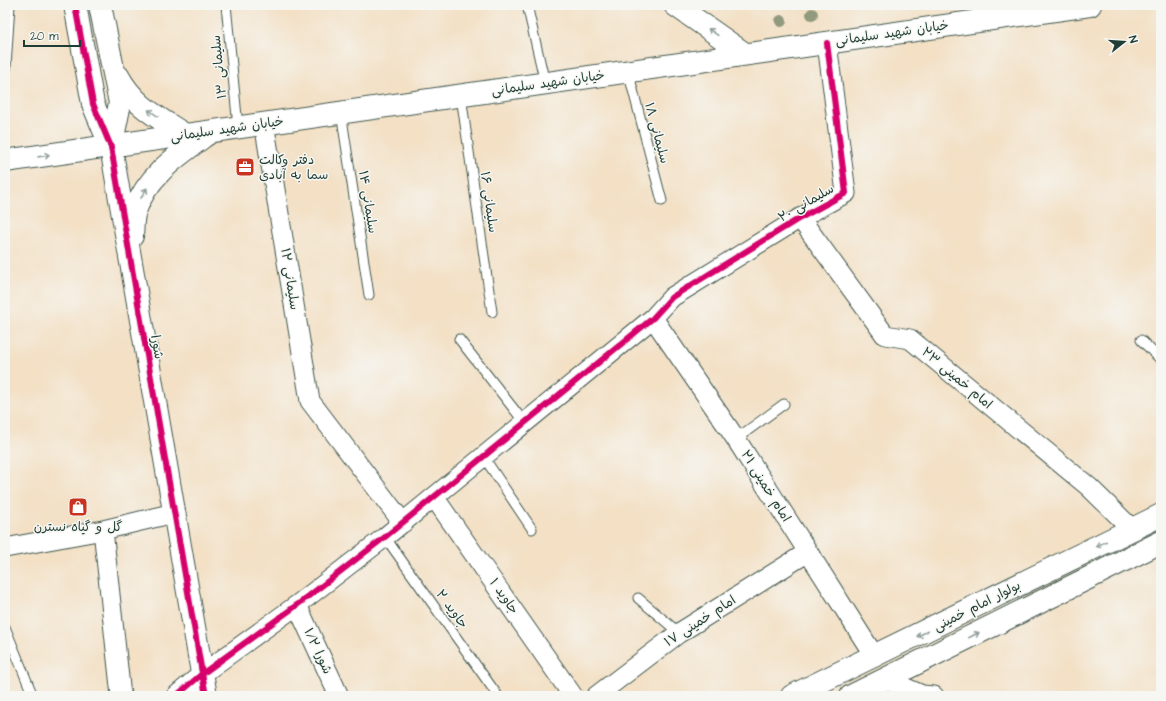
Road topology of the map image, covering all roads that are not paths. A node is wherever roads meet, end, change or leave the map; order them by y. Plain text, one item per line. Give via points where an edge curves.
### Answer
1 (10, 5) edge
2 (75, 5) edge
3 (100, 5) edge
4 (226, 5) edge
5 (527, 5) edge
6 (675, 5) edge
7 (1090, 5) edge
8 (983, 12) edge
9 (827, 43) junction
10 (745, 54) junction
11 (112, 65) junction
12 (628, 71) junction
13 (5, 82) edge
14 (545, 83) junction
15 (461, 95) junction
16 (341, 112) junction
17 (264, 123) junction
18 (238, 127) junction
19 (212, 131) junction
20 (185, 135) junction
21 (110, 147) junction
22 (5, 161) edge
23 (662, 201) dead end
24 (800, 218) junction
25 (130, 257) junction
26 (369, 295) dead end
27 (492, 312) dead end
28 (653, 318) junction
29 (459, 339) dead end
30 (1141, 340) dead end
31 (1161, 360) edge
32 (784, 404) dead end
33 (524, 422) junction
34 (736, 439) junction
35 (483, 456) junction
36 (434, 497) junction
37 (174, 513) junction
38 (1146, 522) edge
39 (403, 523) junction
40 (532, 529) dead end
41 (103, 530) junction
42 (385, 537) junction
43 (1158, 543) edge
44 (5, 548) edge
45 (808, 552) junction
46 (638, 598) dead end
47 (297, 605) junction
48 (5, 627) edge
49 (679, 633) junction
50 (875, 657) junction
51 (202, 674) junction
52 (885, 679) junction
53 (33, 696) edge
54 (121, 696) edge
55 (176, 696) edge
56 (206, 696) edge
57 (339, 696) edge
58 (498, 696) edge
59 (573, 696) edge
60 (596, 696) edge
61 (792, 696) edge
62 (851, 696) edge
63 (934, 696) edge

1 - 13 lane
2 - 21 main road, شورا via 93,104
3 - 11 main road, شورا
4 - 18 lane, سلیمانی ۱۳
5 - 14 lane
10 -> 6 main road
7 - 8 main road, خیابان شهید سلیمانی
8 - 9 main road, خیابان شهید سلیمانی
9 - 10 main road, خیابان شهید سلیمانی
9 - 24 street, سلیمانی ۲۰ via 846,193
10 - 12 main road, خیابان شهید سلیمانی
20 -> 11 main road via 136,102 125,89
11 - 21 main road, شورا via 120,103
12 - 14 main road, خیابان شهید سلیمانی
12 - 23 lane, سلیمانی ۱۸
14 - 15 main road, خیابان شهید سلیمانی
15 - 16 main road, خیابان شهید سلیمانی
15 - 27 lane, سلیمانی ۱۶
16 - 17 main road, خیابان شهید سلیمانی
16 - 26 lane, سلیمانی ۱۴
17 - 18 main road, خیابان شهید سلیمانی
17 - 39 street, سلیمانی ۱۲ via 310,401
18 - 19 main road, خیابان شهید سلیمانی
19 - 20 main road, خیابان شهید سلیمانی
25 -> 19 main road via 135,212 145,190 165,166
20 - 21 main road, خیابان شهید سلیمانی
22 -> 21 main road, خیابان شهید سلیمانی
21 - 25 main road, شورا
24 - 28 street, سلیمانی ۲۰ via 672,297
24 - 38 street, امام خمینی ۲۳ via 884,335 910,339 1089,487
25 - 37 main road, شورا
28 - 33 street, سلیمانی ۲۰
28 - 34 street, امام خمینی ۲۱
29 - 33 lane
30 - 31 lane
32 - 34 lane
33 - 35 street, سلیمانی ۲۰
34 - 45 street, امام خمینی ۲۱
35 - 36 street, سلیمانی ۲۰
35 - 40 lane
36 - 39 street, سلیمانی ۲۰
36 - 59 street, جاوید ۱
37 - 41 street
37 - 51 main road, شورا
38 - 43 main road
38 -> 50 main road, بولوار امام خمینی
39 - 42 street, سلیمانی ۲۰
41 - 44 street
41 - 54 street
42 - 47 street, سلیمانی ۲۰
42 - 58 lane, جاوید ۲
52 -> 43 main road, بولوار امام خمینی
45 - 49 street, امام خمینی ۱۷
45 - 50 street, امام خمینی ۲۱
46 - 49 lane
47 - 51 street, سلیمانی ۲۰
47 - 57 street, شورا ۱/۲
48 - 53 lane
49 - 60 street, امام خمینی ۱۷
50 - 61 main road, بولوار امام خمینی
51 - 55 street, سلیمانی ۲۰
51 - 56 main road, شورا
52 - 62 main road, بولوار امام خمینی
52 - 63 street via 922,695

